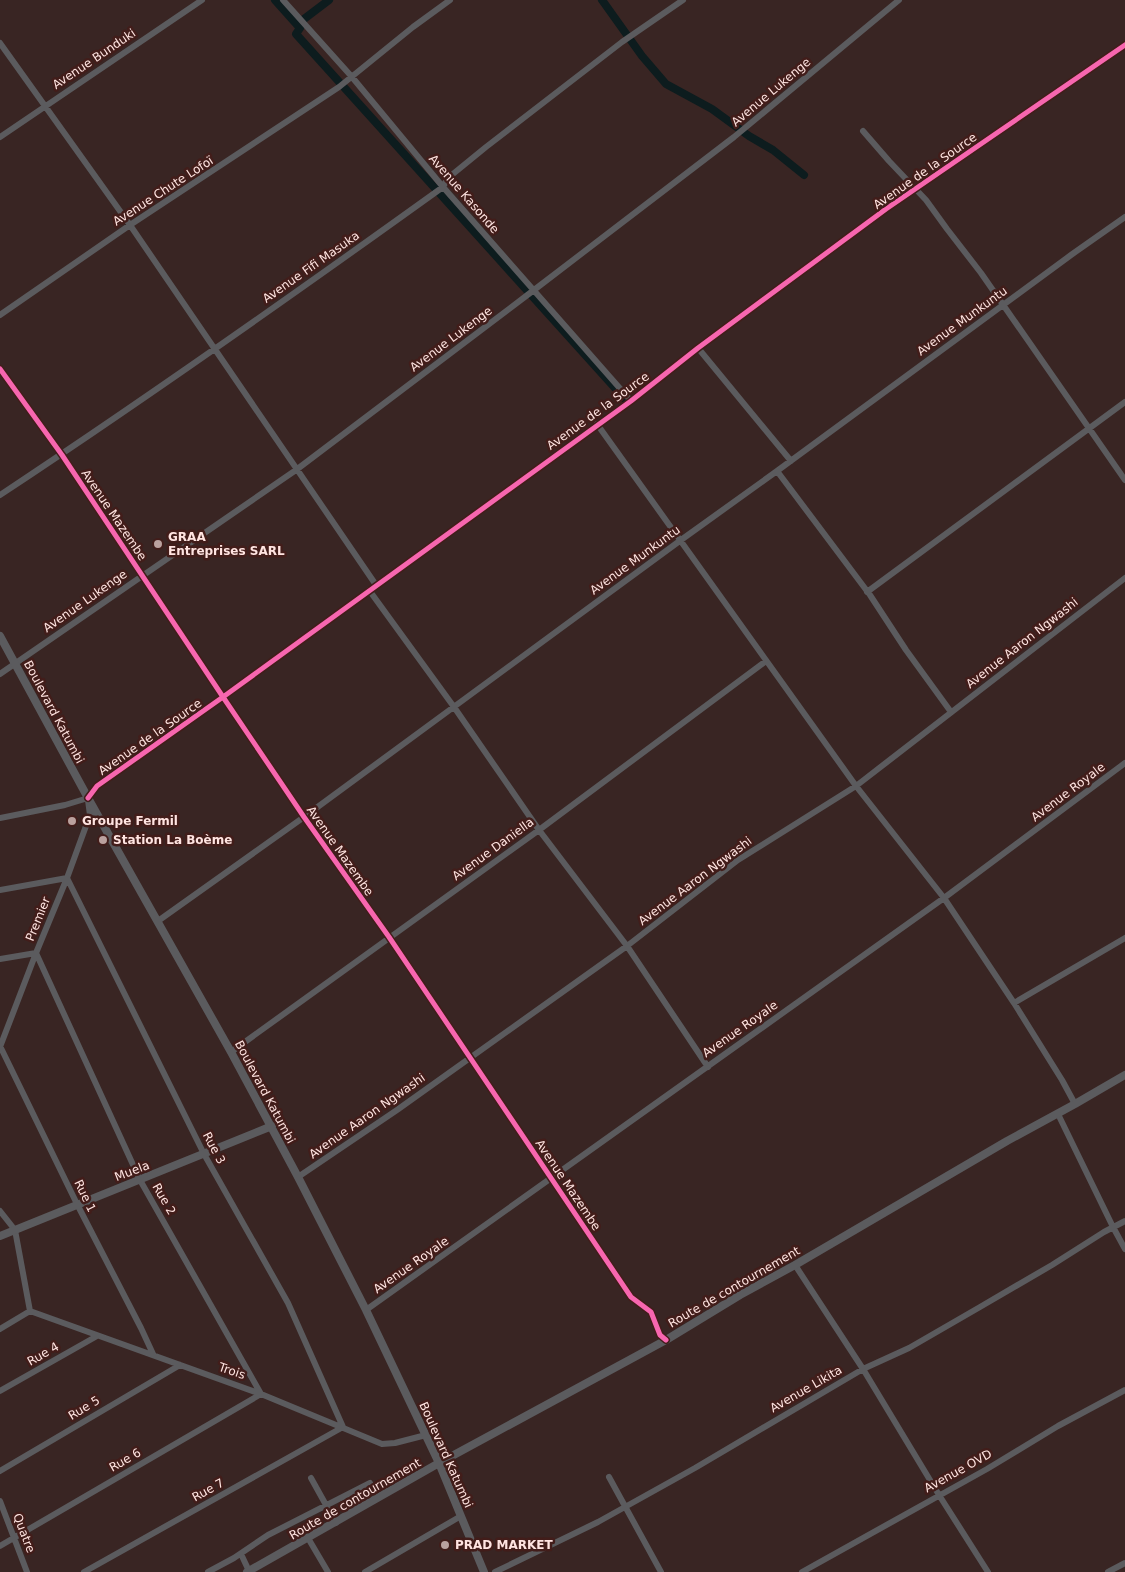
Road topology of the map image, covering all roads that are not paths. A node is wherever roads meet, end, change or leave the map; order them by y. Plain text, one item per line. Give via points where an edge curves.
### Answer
1 (202, 0) edge
2 (282, 0) edge
3 (450, 0) edge
4 (683, 0) edge
5 (899, 0) edge
6 (0, 42) edge
7 (1125, 45) edge
8 (350, 79) junction
9 (44, 106) junction
10 (863, 131) dead end
11 (0, 137) edge
12 (443, 188) junction
13 (916, 189) junction
14 (1125, 217) edge
15 (130, 225) junction
16 (534, 290) junction
17 (1003, 305) junction
18 (0, 315) edge
19 (698, 348) junction
20 (214, 350) junction
21 (0, 369) edge
22 (631, 401) junction
23 (1125, 402) edge
24 (597, 424) junction
25 (1088, 428) junction
26 (62, 455) junction
27 (791, 461) junction
28 (296, 470) junction
29 (777, 471) junction
30 (1125, 480) edge
31 (0, 495) edge
32 (681, 540) junction
33 (141, 575) junction
34 (1125, 578) edge
35 (376, 585) junction
36 (369, 590) junction
37 (868, 592) junction
38 (0, 636) edge
39 (766, 660) junction
40 (16, 664) junction
41 (0, 674) edge
42 (223, 698) junction
43 (454, 707) junction
44 (951, 712) junction
45 (1125, 763) edge
46 (856, 786) junction
47 (88, 798) junction
48 (304, 817) junction
49 (0, 818) edge
50 (539, 830) junction
51 (66, 878) junction
52 (0, 890) edge
53 (944, 898) junction
54 (158, 921) junction
55 (389, 937) junction
56 (1125, 938) edge
57 (627, 946) junction
58 (36, 953) junction
59 (0, 958) edge
60 (1014, 1003) junction
61 (3, 1031) edge
62 (0, 1046) edge
63 (231, 1052) junction
64 (470, 1058) junction
65 (708, 1066) junction
66 (1125, 1075) edge
67 (1076, 1104) junction
68 (1058, 1114) junction
69 (272, 1126) junction
70 (204, 1154) junction
71 (298, 1177) junction
72 (552, 1178) junction
73 (140, 1180) junction
74 (77, 1204) junction
75 (0, 1210) edge
76 (1125, 1221) edge
77 (1113, 1227) junction
78 (15, 1230) junction
79 (0, 1236) edge
80 (1125, 1249) edge
81 (795, 1265) junction
82 (366, 1310) junction
83 (30, 1311) junction
84 (0, 1329) edge
85 (98, 1336) junction
86 (666, 1340) junction
87 (153, 1354) junction
88 (180, 1365) junction
89 (863, 1369) junction
90 (1125, 1390) edge
91 (0, 1392) edge
92 (261, 1394) junction
93 (343, 1427) junction
94 (426, 1435) junction
95 (439, 1463) junction
96 (0, 1470) edge
97 (609, 1477) dead end
98 (311, 1478) dead end
99 (370, 1483) dead end
100 (939, 1495) junction
101 (0, 1501) edge
102 (326, 1504) junction
103 (625, 1507) junction
104 (461, 1516) junction
105 (336, 1523) junction
106 (15, 1538) junction
107 (308, 1538) junction
108 (0, 1546) edge
109 (241, 1554) junction
110 (1125, 1563) edge
111 (27, 1572) edge
112 (84, 1572) edge
113 (208, 1572) edge
114 (248, 1572) edge
115 (328, 1572) edge
116 (365, 1572) edge
117 (484, 1572) edge
118 (495, 1572) edge
119 (661, 1572) edge
120 (802, 1572) edge
121 (988, 1572) edge
122 (1108, 1572) edge

1 - 9 street, Avenue Bunduki
2 - 8 street, Avenue Kasonde
3 - 8 street, Avenue Chute Lofoï
4 - 12 street, Avenue Fifi Masuka via 622,42 480,152 448,178
5 - 16 street, Avenue Lukenge via 734,137
6 - 9 street
7 - 13 street, Avenue de la Source
8 - 12 street, Avenue Kasonde
8 - 15 street, Avenue Chute Lofoï
9 - 11 street, Avenue Bunduki
9 - 15 street
10 - 13 street, Avenue de la Source
12 - 16 street, Avenue Kasonde
12 - 20 street, Avenue Fifi Masuka
13 - 17 street, Avenue de la Source
13 - 19 street, Avenue de la Source
14 - 17 street, Avenue Munkuntu
15 - 18 street, Avenue Chute Lofoï
15 - 20 street
16 - 22 street, Avenue Kasonde
16 - 28 street, Avenue Lukenge
17 - 25 street, Avenue de la Source
17 - 27 street, Avenue Munkuntu
19 - 22 street, Avenue de la Source
19 - 27 street
20 - 26 street, Avenue Fifi Masuka
20 - 28 street
21 - 26 street, Avenue Mazembe
22 - 24 street, Avenue de la Source
23 - 25 street
24 - 32 street
24 - 35 street, Avenue de la Source
25 - 30 street, Avenue de la Source
25 - 37 street
26 - 31 street, Avenue Fifi Masuka
26 - 33 street, Avenue Mazembe
27 - 29 street, Avenue Munkuntu
28 - 33 street, Avenue Lukenge
28 - 35 street
29 - 32 street, Avenue Munkuntu
29 - 37 street
32 - 39 street
32 - 43 street, Avenue Munkuntu
33 - 40 street, Avenue Lukenge
33 - 42 street, Avenue Mazembe
34 - 44 street, Avenue Aaron Ngwashi
35 - 36 street, Avenue de la Source
36 - 42 street, Avenue de la Source
36 - 43 street
37 - 44 street
38 - 40 street, Boulevard Katumbi
39 - 46 street
39 - 50 street, Avenue Daniella
40 - 41 street, Avenue Lukenge
40 - 47 street, Boulevard Katumbi
42 - 47 street, Avenue de la Source via 97,786
42 - 48 street, Avenue Mazembe
43 - 48 street, Avenue Munkuntu
43 - 50 street
44 - 46 street, Avenue Aaron Ngwashi
45 - 53 street, Avenue Royale
46 - 53 street
46 - 57 street, Avenue Aaron Ngwashi via 738,860
47 - 49 street
47 - 51 street, Premier via 90,815
47 - 54 street, Boulevard Katumbi
48 - 54 street, Avenue Munkuntu
48 - 55 street, Avenue Mazembe
50 - 55 street, Avenue Daniella
50 - 57 street
51 - 52 street
51 - 58 street, Premier
51 - 70 street, Rue 3
53 - 60 street
53 - 65 street, Avenue Royale
54 - 63 street, Boulevard Katumbi
55 - 63 street, Avenue Daniella
55 - 64 street, Avenue Mazembe
56 - 60 street
57 - 64 street, Avenue Aaron Ngwashi
57 - 65 street
58 - 59 street
58 - 61 street, Premier
58 - 73 street, Rue 2
60 - 67 street
61 - 62 street, Premier
62 - 74 street, Rue 1
63 - 69 street, Boulevard Katumbi
64 - 71 street, Avenue Aaron Ngwashi
64 - 72 street, Avenue Mazembe
65 - 72 street, Avenue Royale
66 - 67 street, Route de contournement
67 - 68 street, Route de contournement
68 - 77 street
68 - 81 street, Route de contournement
69 - 70 street, Muela
69 - 71 street, Boulevard Katumbi
70 - 73 street, Muela
70 - 93 street, Rue 3 via 288,1303
71 - 82 street, Boulevard Katumbi
72 - 82 street, Avenue Royale
72 - 86 street, Avenue Mazembe via 631,1297 650,1312 660,1335
73 - 74 street, Muela
73 - 92 street, Rue 2
74 - 78 street, Muela
74 - 87 street, Rue 1
75 - 78 street
76 - 77 street, Avenue Likita
77 - 80 street
77 - 89 street, Avenue Likita via 909,1348
78 - 79 street, Muela
78 - 83 street
81 - 86 street, Route de contournement
81 - 89 street
82 - 94 street, Boulevard Katumbi
83 - 84 street
83 - 85 street, Trois
85 - 87 street, Trois
85 - 91 street, Rue 4
86 - 95 street, Route de contournement
87 - 88 street, Trois
88 - 92 street, Trois
88 - 96 street, Rue 5
89 - 100 street
89 - 103 street, Avenue Likita
90 - 100 street, Avenue OVD
92 - 93 street, Trois
92 - 106 street, Rue 6
93 - 94 street, Trois via 382,1444
93 - 112 street, Rue 7
94 - 95 street, Boulevard Katumbi
95 - 104 street, Boulevard Katumbi
95 - 105 street, Route de contournement
97 - 103 street
98 - 102 street
99 - 102 street
100 - 120 street, Avenue OVD
100 - 121 street
101 - 106 street, Quatre
102 - 105 street
102 - 109 street via 268,1535
103 - 118 street, Avenue Likita
103 - 119 street
104 - 116 street
104 - 117 street, Boulevard Katumbi
105 - 107 street, Route de contournement
106 - 108 street, Rue 6
106 - 111 street, Quatre
107 - 114 street, Route de contournement
107 - 115 street
109 - 113 street
109 - 114 street
110 - 122 street

